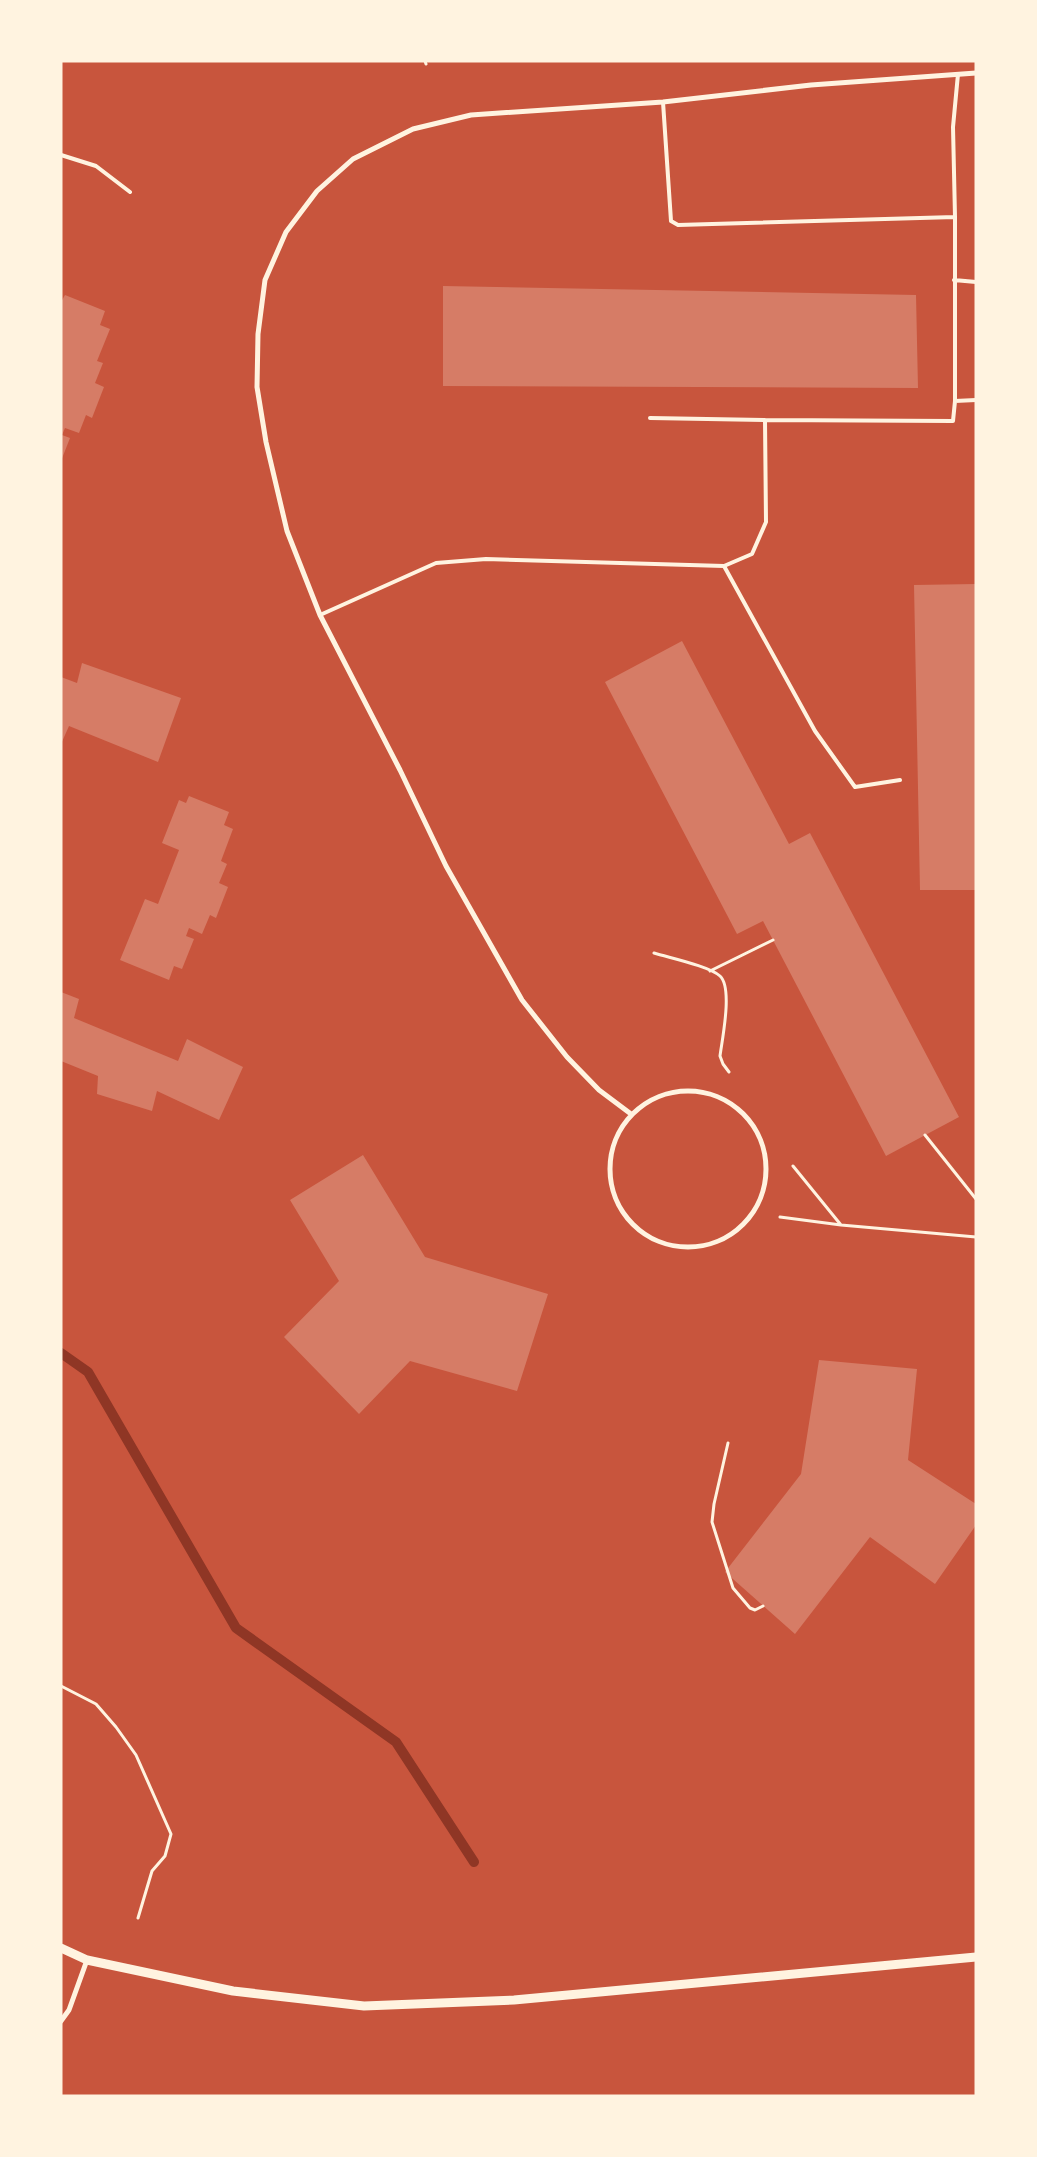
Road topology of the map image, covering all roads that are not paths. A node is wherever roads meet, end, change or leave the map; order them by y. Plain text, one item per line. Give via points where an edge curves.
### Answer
1 (976, 73) edge
2 (958, 74) junction
3 (663, 102) junction
4 (61, 155) edge
5 (130, 192) dead end
6 (955, 217) junction
7 (954, 280) junction
8 (976, 282) edge
9 (976, 400) edge
10 (955, 401) junction
11 (650, 418) dead end
12 (765, 420) junction
13 (724, 566) junction
14 (320, 615) junction
15 (900, 780) dead end
16 (631, 1114) junction
17 (61, 1948) edge
18 (976, 1957) edge
19 (87, 1960) junction
20 (61, 2021) edge

1 - 2 street
2 - 3 street via 811,85
2 - 6 lane via 953,128
3 - 6 lane via 671,221 678,225
3 - 14 street via 471,115 413,128 353,159 316,191 286,232 265,280 258,334 257,387 287,531
4 - 5 lane via 96,166
6 - 7 lane
7 - 8 lane
7 - 10 lane
9 - 10 lane
10 - 12 lane via 954,421
11 - 12 lane
12 - 13 lane via 766,522 752,554
13 - 14 lane via 486,559 436,564
13 - 15 lane via 815,731 856,787
14 - 16 street via 446,866 522,1000 567,1057 599,1090
16 - 16 street via 611,1149 609,1175 615,1200 629,1222 649,1238 674,1247 696,1248 711,1246 746,1222 763,1192 766,1170 763,1148 754,1127 739,1110 721,1098 678,1091 658,1096
17 - 19 street
18 - 19 street via 514,2000 364,2006 233,1991
19 - 20 street via 69,2010

